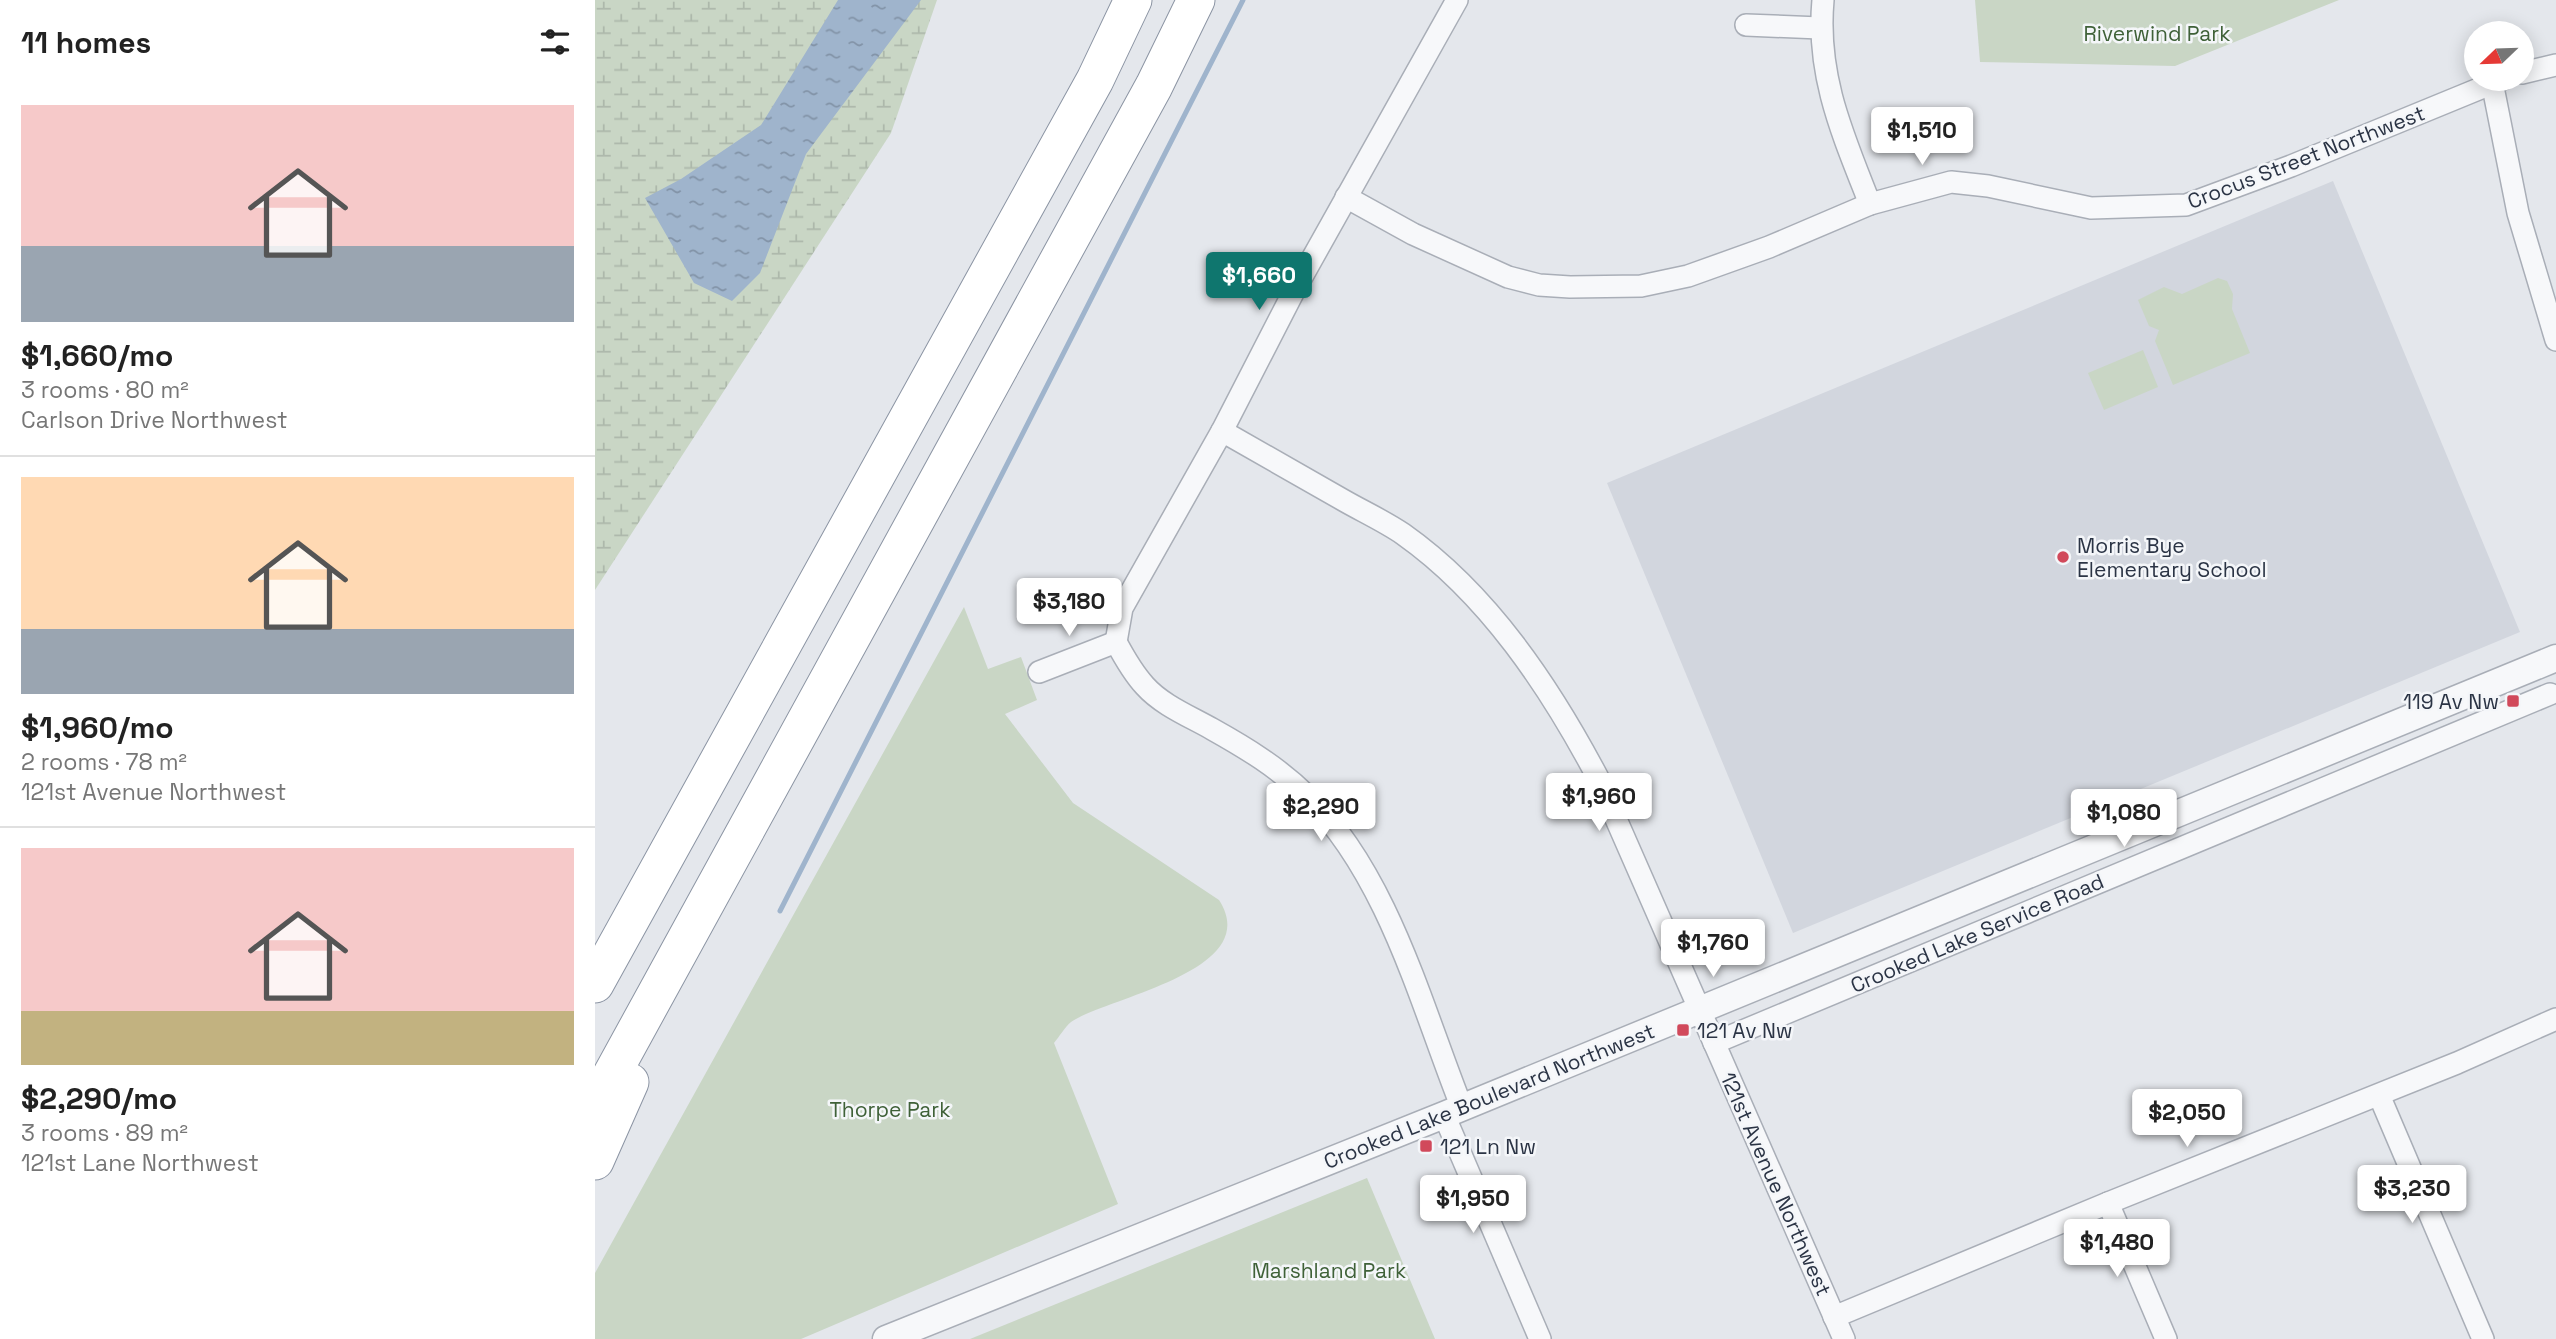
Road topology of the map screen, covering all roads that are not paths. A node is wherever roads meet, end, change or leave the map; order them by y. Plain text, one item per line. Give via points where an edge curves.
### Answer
1 (1133, 0) edge
2 (1196, 0) edge
3 (1457, 0) edge
4 (1823, 0) edge
5 (1746, 25) dead end
6 (1820, 28) junction
7 (2556, 65) edge
8 (2534, 70) edge
9 (2474, 91) edge
10 (2500, 91) edge
11 (1346, 197) junction
12 (1870, 204) junction
13 (2556, 340) edge
14 (1222, 431) junction
15 (1115, 642) junction
16 (2547, 662) edge
17 (1039, 673) dead end
18 (2553, 701) edge
19 (725, 872) junction
20 (595, 984) edge
21 (1700, 1010) junction
22 (2556, 1019) edge
23 (1714, 1043) junction
24 (2379, 1095) junction
25 (595, 1105) edge
26 (1453, 1111) junction
27 (595, 1161) edge
28 (2108, 1203) junction
29 (1834, 1317) junction
30 (886, 1339) edge
31 (1540, 1339) edge
32 (1844, 1339) edge
33 (2166, 1339) edge
34 (2483, 1339) edge

1 - 20 highway via 1095,79
2 - 19 highway via 1154,86
3 - 11 street
4 - 6 street
5 - 6 street
6 - 12 street via 1829,97
7 - 8 street
9 - 12 street, Crocus Street Northwest via 2186,205 2091,208 1951,181
10 - 13 street via 2518,213
11 - 12 street, Crocus Street Northwest via 1413,234 1508,277 1539,285 1603,289 1688,276
11 - 14 street
14 - 15 street via 1122,608
14 - 21 street, 121st Avenue Northwest via 1403,534 1485,610 1537,674 1569,724 1598,778
15 - 17 street
15 - 26 street via 1145,686 1165,703 1265,760 1337,830 1363,868 1387,917
16 - 18 street
16 - 21 street, Crooked Lake Boulevard Northwest
18 - 23 street, Crooked Lake Service Road
19 - 25 highway
19 - 27 highway via 704,932
21 - 23 street, 121st Avenue Northwest
21 - 26 street, Crooked Lake Boulevard Northwest
22 - 24 street
23 - 29 street, 121st Avenue Northwest
24 - 28 street
24 - 34 street
26 - 30 street, Crooked Lake Boulevard Northwest
26 - 31 street
28 - 29 street
28 - 33 street
29 - 32 street, 121st Avenue Northwest

